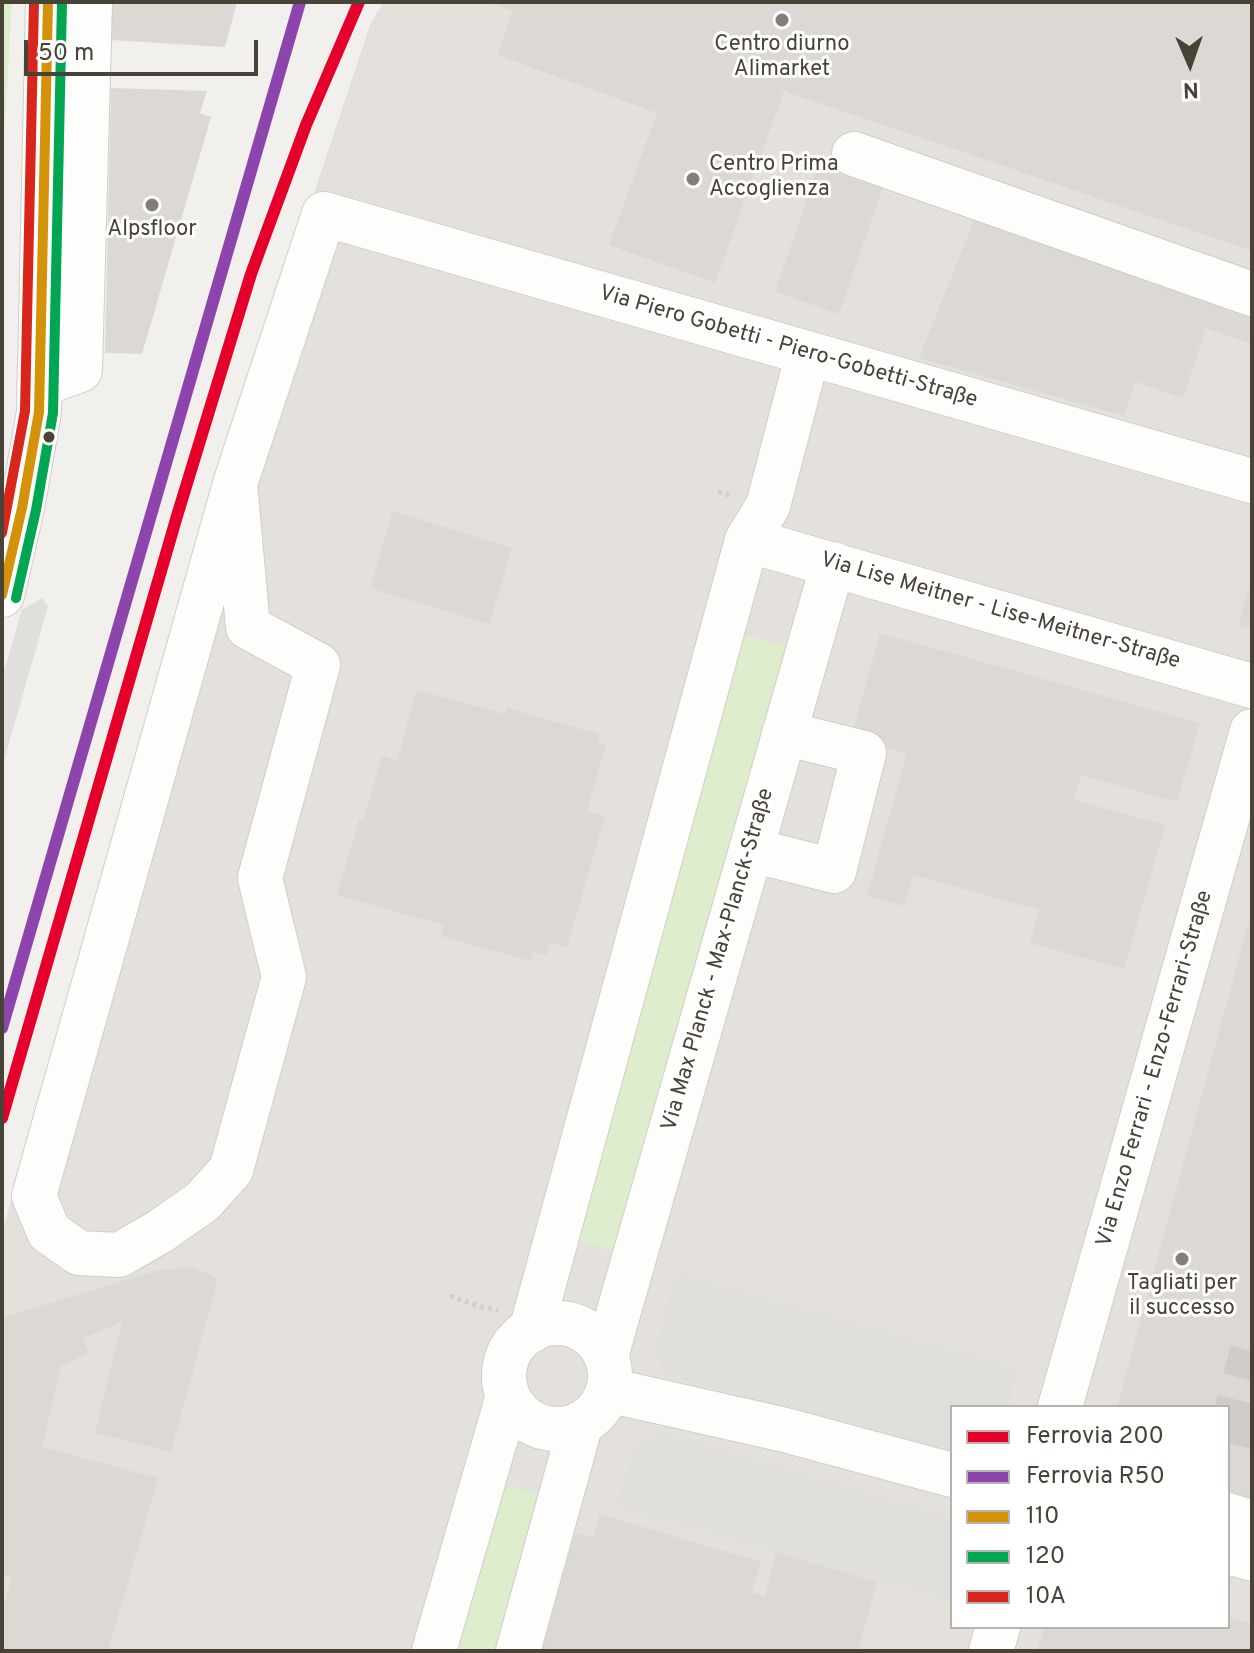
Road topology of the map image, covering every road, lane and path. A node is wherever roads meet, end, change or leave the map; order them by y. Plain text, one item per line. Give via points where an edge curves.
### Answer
1 (48, 2) edge
2 (90, 2) edge
3 (68, 55) junction
4 (854, 154) dead end
5 (1252, 294) edge
6 (808, 353) junction
7 (1252, 481) edge
8 (235, 484) junction
9 (747, 540) junction
10 (833, 564) junction
11 (2, 595) edge
12 (1252, 686) edge
13 (1252, 731) edge
14 (784, 733) junction
15 (751, 850) junction
16 (450, 1296) dead end
17 (519, 1318) junction
18 (602, 1358) junction
19 (508, 1396) junction
20 (1061, 1405) edge
21 (581, 1423) junction
22 (950, 1474) edge
23 (1230, 1516) edge
24 (1252, 1523) edge
25 (1230, 1553) edge
26 (1252, 1559) edge
27 (997, 1629) edge
28 (434, 1651) edge
29 (518, 1651) edge
30 (991, 1651) edge

1 - 3 street
2 - 3 street
3 - 11 street via 39,412
4 - 5 street
6 - 7 street, Via Piero Gobetti - Piero-Gobetti-Straße
6 - 8 street, Via Piero Gobetti - Piero-Gobetti-Straße via 324,214
6 - 9 street via 768,506
8 - 8 street via 34,1196 49,1232 79,1253 119,1255 202,1202 231,1170 284,977 260,878 318,665 248,627
9 - 10 street, Via Lise Meitner - Lise-Meitner-Straße
9 - 17 street
10 - 12 street, Via Lise Meitner - Lise-Meitner-Straße
10 - 14 street, Via Max Planck - Max-Planck-Straße
13 - 20 street, Via Enzo Ferrari - Enzo-Ferrari-Straße
14 - 15 street, Via Max Planck - Max-Planck-Straße
14 - 15 street via 864,753 834,871
15 - 18 street, Via Max Planck - Max-Planck-Straße
16 - 17 path
17 - 18 street via 574,1326
17 - 19 street via 506,1362
18 - 21 street via 595,1413
18 - 22 street via 785,1430
19 - 21 street via 530,1422 546,1428
19 - 28 street
21 - 29 street
23 - 24 street
25 - 26 street
27 - 30 street

